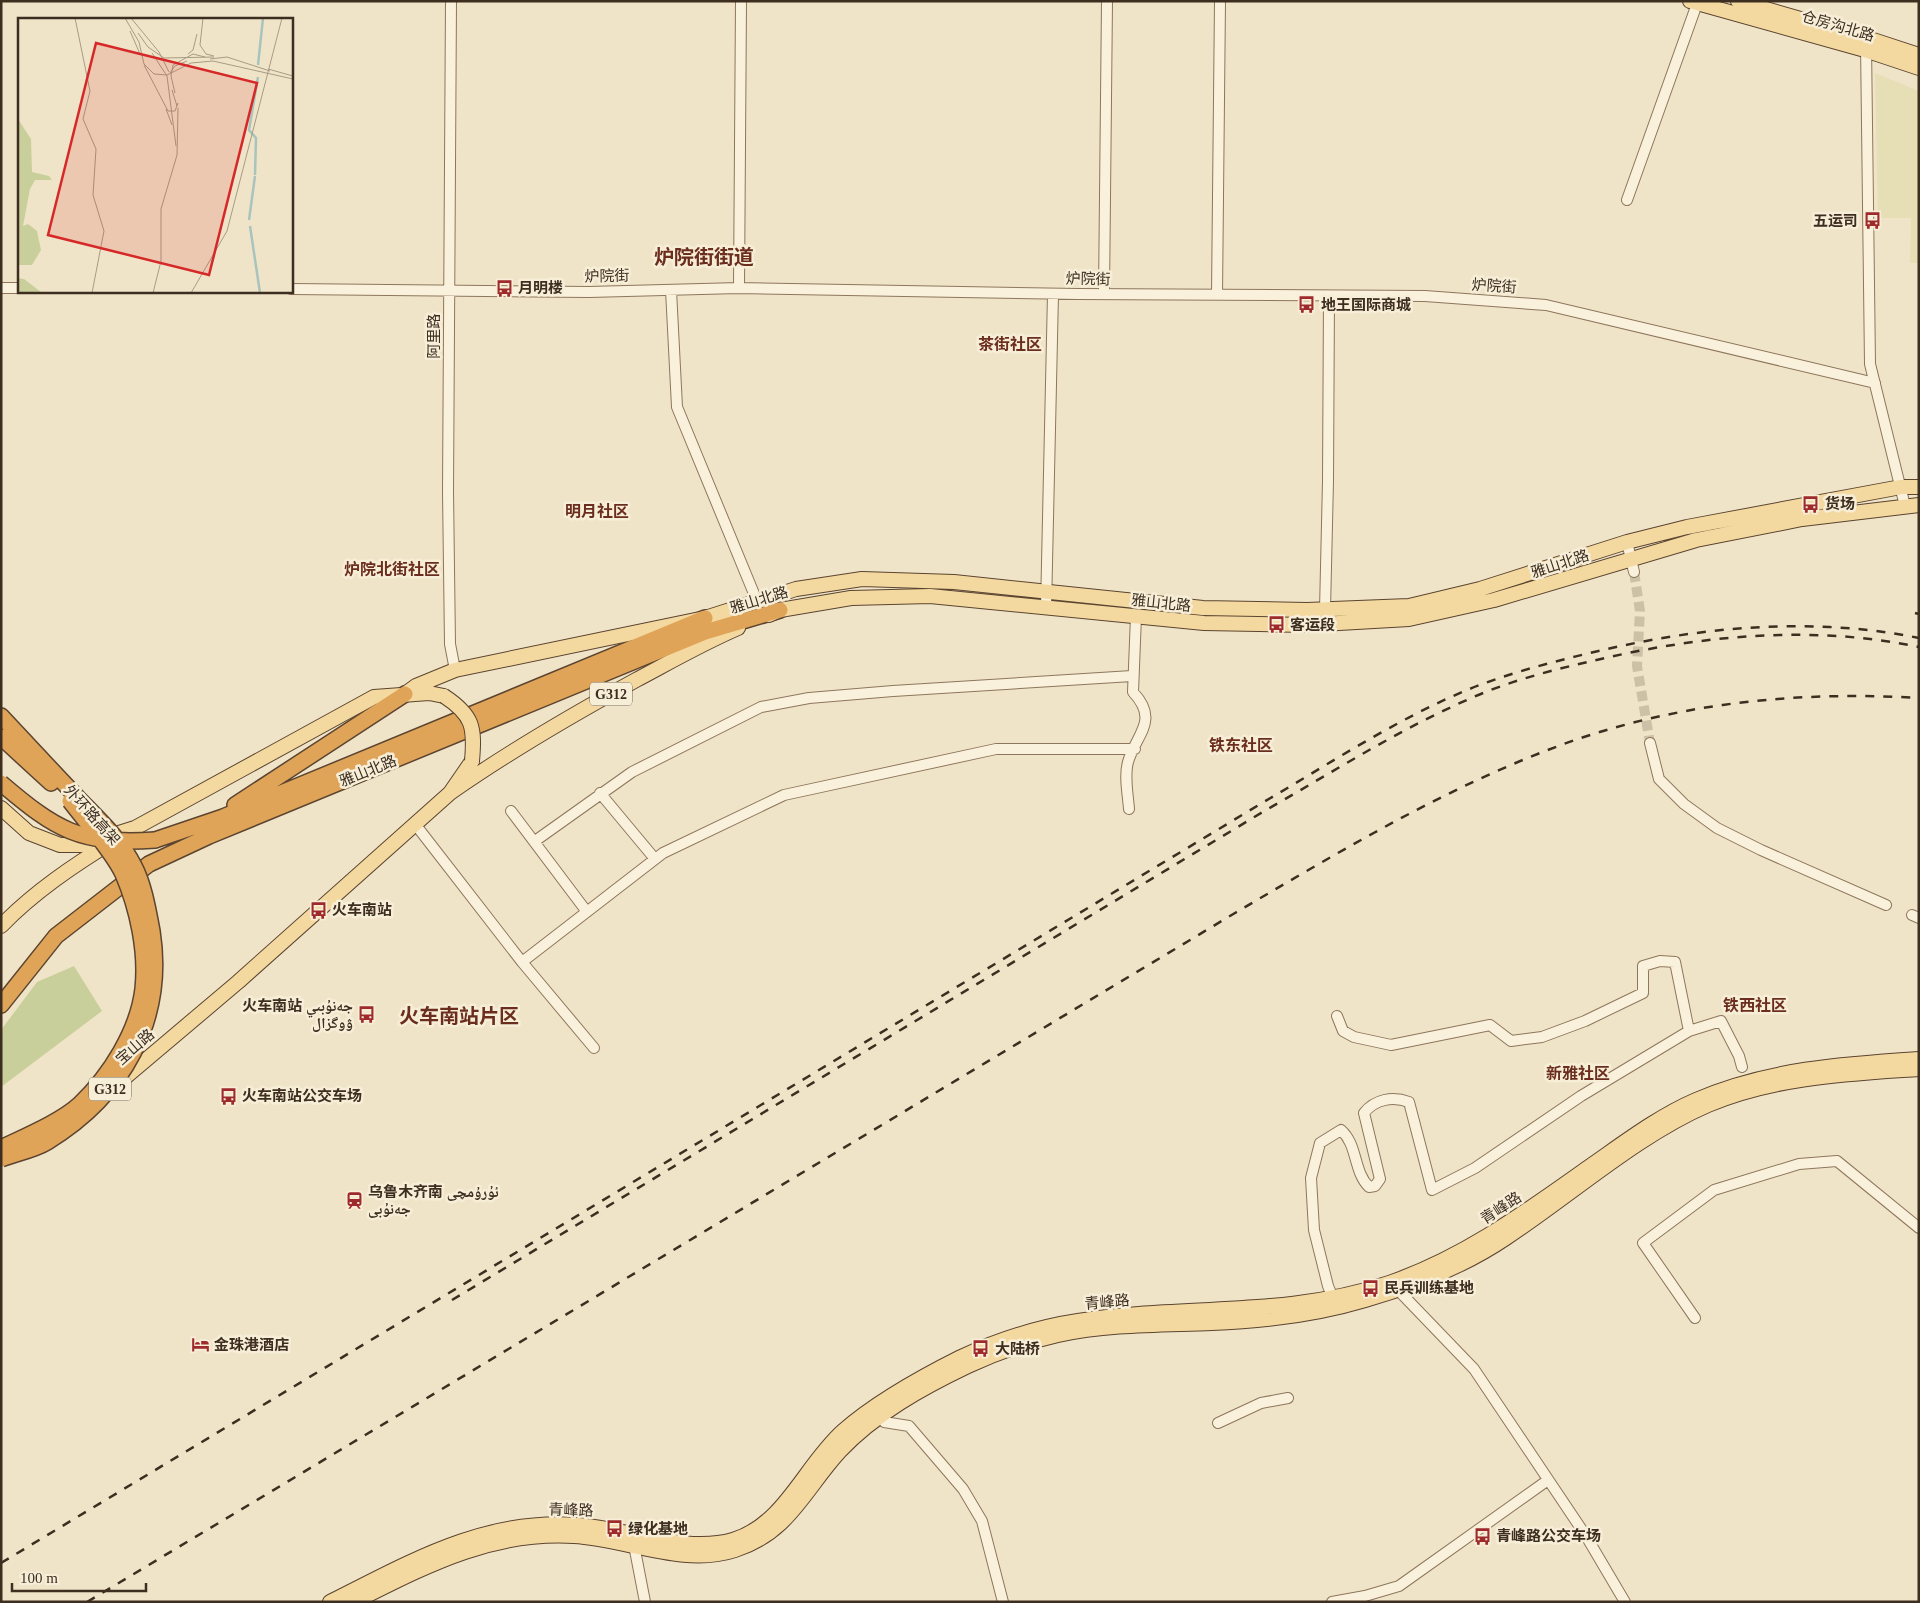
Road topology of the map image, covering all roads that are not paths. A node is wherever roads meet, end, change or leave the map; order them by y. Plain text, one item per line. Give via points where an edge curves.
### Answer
1 (450, 1) edge
2 (740, 1) edge
3 (1107, 1) edge
4 (1220, 1) edge
5 (1738, 1) edge
6 (1695, 2) edge
7 (1866, 44) junction
8 (1919, 55) edge
9 (1919, 68) edge
10 (1627, 200) dead end
11 (1, 288) edge
12 (18, 288) edge
13 (739, 288) junction
14 (292, 289) edge
15 (670, 290) junction
16 (449, 291) junction
17 (1053, 294) junction
18 (1104, 294) junction
19 (1217, 295) junction
20 (1329, 296) junction
21 (1875, 383) junction
22 (1919, 487) edge
23 (1901, 488) junction
24 (1912, 506) edge
25 (1627, 542) junction
26 (1633, 566) junction
27 (1046, 591) junction
28 (757, 601) junction
29 (1046, 608) junction
30 (780, 610) junction
31 (1325, 610) junction
32 (1136, 616) junction
33 (705, 618) junction
34 (455, 670) junction
35 (1132, 676) junction
36 (405, 694) junction
37 (1, 716) edge
38 (1, 736) edge
39 (1650, 743) tunnel mouth
40 (1135, 749) junction
41 (1, 783) edge
42 (450, 793) junction
43 (600, 793) junction
44 (1, 808) edge
45 (1129, 809) dead end
46 (511, 811) dead end
47 (202, 824) junction
48 (415, 824) junction
49 (135, 828) junction
50 (535, 841) junction
51 (655, 859) junction
52 (1886, 905) dead end
53 (587, 912) junction
54 (1, 926) edge
55 (522, 962) junction
56 (1, 1005) edge
57 (1337, 1016) dead end
58 (1689, 1031) junction
59 (594, 1048) dead end
60 (1919, 1058) edge
61 (1742, 1067) dead end
62 (1919, 1069) edge
63 (1, 1148) edge
64 (1, 1159) edge
65 (1, 1167) edge
66 (1919, 1228) edge
67 (1396, 1286) junction
68 (1333, 1298) junction
69 (1695, 1318) dead end
70 (1288, 1398) dead end
71 (878, 1412) junction
72 (1218, 1423) dead end
73 (1548, 1480) junction
74 (634, 1544) junction
75 (330, 1602) edge
76 (354, 1602) edge
77 (645, 1602) edge
78 (1003, 1602) edge
79 (1332, 1602) edge
80 (1625, 1602) edge

1 - 16 street, 阿里路
2 - 13 street
3 - 18 street
4 - 19 street
5 - 7 main road, 仓房沟北路
6 - 7 main road, 仓房沟北路
6 - 10 street
7 - 8 main road, 仓房沟北路
7 - 9 main road, 仓房沟北路
7 - 21 street via 1870,364
11 - 12 street
13 - 15 street, 炉院街
13 - 17 street, 炉院街
14 - 16 street, 炉院街
15 - 16 street, 炉院街
15 - 28 street via 677,407
16 - 34 street, 阿里路 via 450,644
17 - 18 street, 炉院街
17 - 27 street
18 - 19 street, 炉院街
19 - 20 street, 炉院街
20 - 21 street, 炉院街 via 1425,296 1546,305
20 - 31 street
21 - 23 street
22 - 23 main road, 雅山北路
23 - 24 street
23 - 25 main road, 雅山北路 via 1687,527
24 - 26 main road, 雅山北路 / G312 via 1802,519 1696,540
25 - 26 street
25 - 31 main road, 雅山北路 via 1480,589 1414,604
26 - 32 main road, 雅山北路 / G312 via 1409,619 1304,625 1204,623
27 - 28 main road, 雅山北路 via 954,582 862,579 796,589
27 - 29 street
27 - 31 main road, 雅山北路 via 1203,608
28 - 33 main road, 雅山北路
29 - 30 main road, 雅山北路 / G312 via 930,596 851,598
29 - 32 main road, 雅山北路 / G312
30 - 42 main road, 雅山北路 / G312 via 710,640 610,694 501,758
30 - 56 highway, 雅山北路 via 705,632 208,836 150,864 56,936
32 - 35 street
33 - 34 main road, 雅山北路
33 - 47 highway
34 - 36 main road, 雅山北路
35 - 40 street via 1132,692 1142,702 1146,717 1144,731
35 - 43 street via 894,690 809,698 761,707 632,772
36 - 42 main road, bridge via 444,696 461,707 469,718 474,740 472,761
36 - 47 highway
36 - 49 main road via 374,697 360,703
37 - 64 highway, 外环路高架, bridge via 113,834 135,866 149,912 154,948 154,988 144,1032 120,1077 91,1108 47,1142
38 - 63 highway, 外环路高架, bridge via 66,796 123,873 136,912 143,950 143,990 132,1027 108,1073 79,1105
39 - 52 street via 1659,779 1684,804 1716,828
40 - 45 street via 1128,762
40 - 51 street via 996,749 784,795
41 - 47 highway, bridge via 56,826 89,838 124,842 155,840
42 - 48 main road, G312
43 - 50 street
43 - 51 street
44 - 49 main road via 29,833 60,845 81,845
46 - 50 street
48 - 55 street
48 - 65 main road, 宝山路 / G312 via 238,982 116,1085
49 - 54 main road via 78,862
50 - 53 street
51 - 53 street
53 - 55 street
55 - 59 street
57 - 58 street via 1343,1031 1391,1046 1490,1025 1511,1041 1542,1037 1585,1021 1643,993 1643,966 1660,961 1675,962
58 - 61 street via 1721,1020
58 - 68 street via 1581,1096 1475,1168 1432,1190 1409,1102 1382,1100 1364,1112 1380,1179 1375,1186 1369,1186 1361,1179 1350,1138 1341,1130 1320,1143 1311,1178 1314,1230
60 - 67 main road, 青峰路 via 1796,1070 1748,1081 1694,1101 1622,1143 1511,1222
62 - 67 main road, 青峰路 via 1783,1083 1709,1105 1661,1130 1502,1241 1448,1271
66 - 69 street via 1837,1161 1798,1164 1714,1190 1643,1243
67 - 68 main road, 青峰路
67 - 71 main road, 青峰路 via 1333,1309 1285,1317 1106,1328 1057,1335 970,1365
67 - 73 street via 1474,1369
68 - 71 main road, 青峰路 via 1256,1309 1100,1318 1036,1329 966,1355
70 - 72 street via 1261,1403
71 - 74 main road, 青峰路 via 838,1453 795,1511 761,1538 734,1550 702,1555
71 - 75 main road, 青峰路 via 843,1431 777,1512 753,1532 735,1540 701,1544 575,1525 517,1528 449,1544
71 - 78 street via 884,1422 910,1426 963,1489 982,1521
73 - 79 street via 1399,1586
73 - 80 street
74 - 76 main road, 青峰路 via 559,1535 493,1542 442,1559
74 - 77 street

